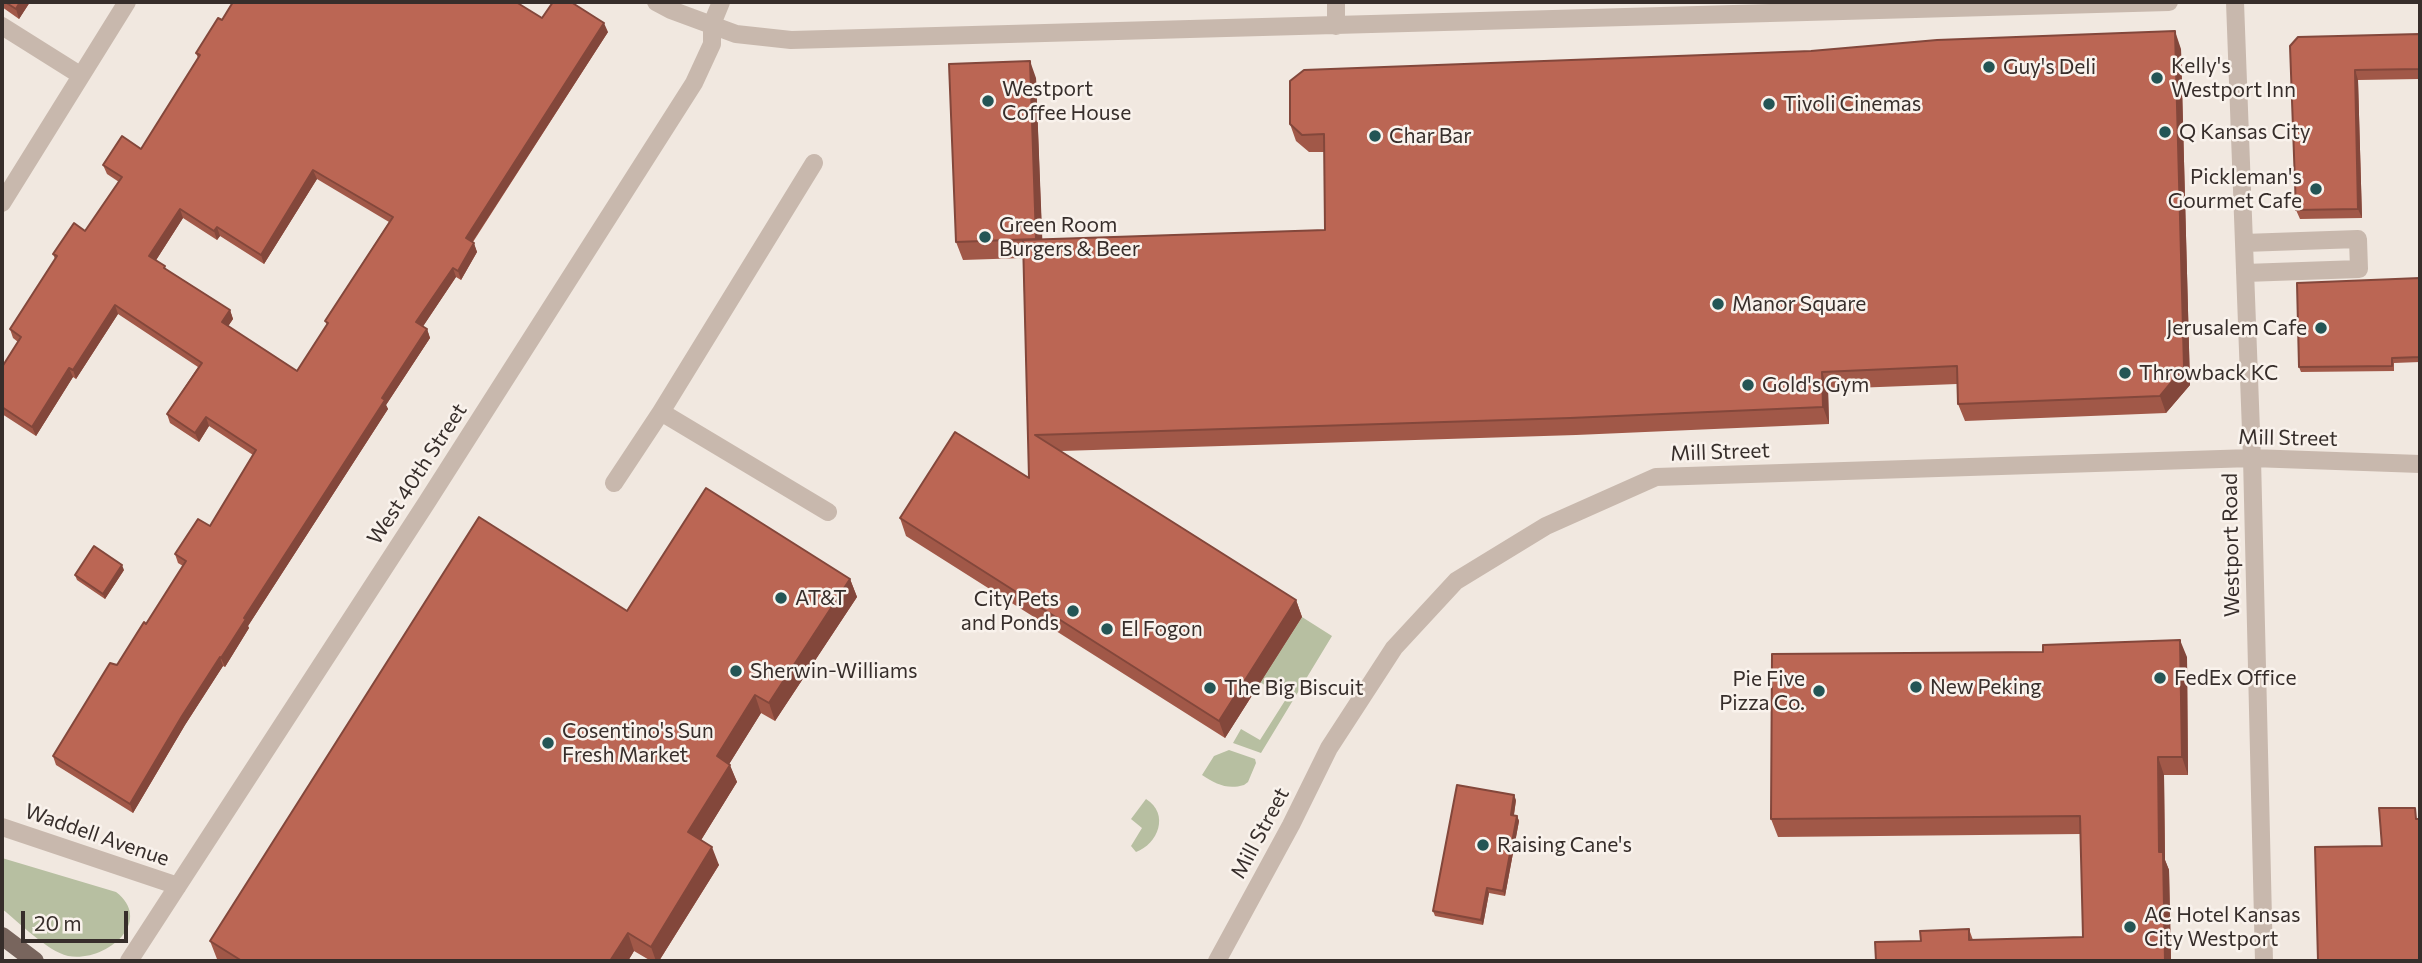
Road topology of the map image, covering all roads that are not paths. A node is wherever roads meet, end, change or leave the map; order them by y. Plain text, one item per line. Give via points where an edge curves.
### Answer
1 (127, 2) edge
2 (656, 2) edge
3 (720, 2) edge
4 (1336, 2) edge
5 (2169, 2) edge
6 (2235, 2) edge
7 (1685, 9) edge
8 (712, 24) junction
9 (2, 26) edge
10 (1336, 26) junction
11 (80, 75) junction
12 (814, 163) dead end
13 (2, 203) edge
14 (2244, 243) junction
15 (2245, 273) junction
16 (661, 412) junction
17 (2252, 458) junction
18 (2420, 464) edge
19 (614, 483) dead end
20 (828, 512) dead end
21 (2, 827) edge
22 (178, 886) junction
23 (2, 936) edge
24 (35, 961) edge
25 (129, 961) edge
26 (1217, 961) edge
27 (2264, 961) edge

1 - 11 street
2 - 8 street
3 - 8 street, West 40th Street
4 - 10 street
5 - 7 street
6 - 14 street, Westport Road
7 - 10 street
8 - 10 street via 736,34 791,40
8 - 22 street, West 40th Street via 712,44 694,83
9 - 11 street
11 - 13 street
12 - 16 street
14 - 15 street, Westport Road
14 - 15 street via 2358,239 2359,269
15 - 17 street, Westport Road
16 - 19 street
16 - 20 street
17 - 18 street, Mill Street
17 - 26 street, Mill Street via 1656,477 1546,526 1456,581 1394,648 1329,748
17 - 27 street, Westport Road
21 - 22 street, Waddell Avenue
22 - 25 street, West 40th Street
23 - 24 main road

